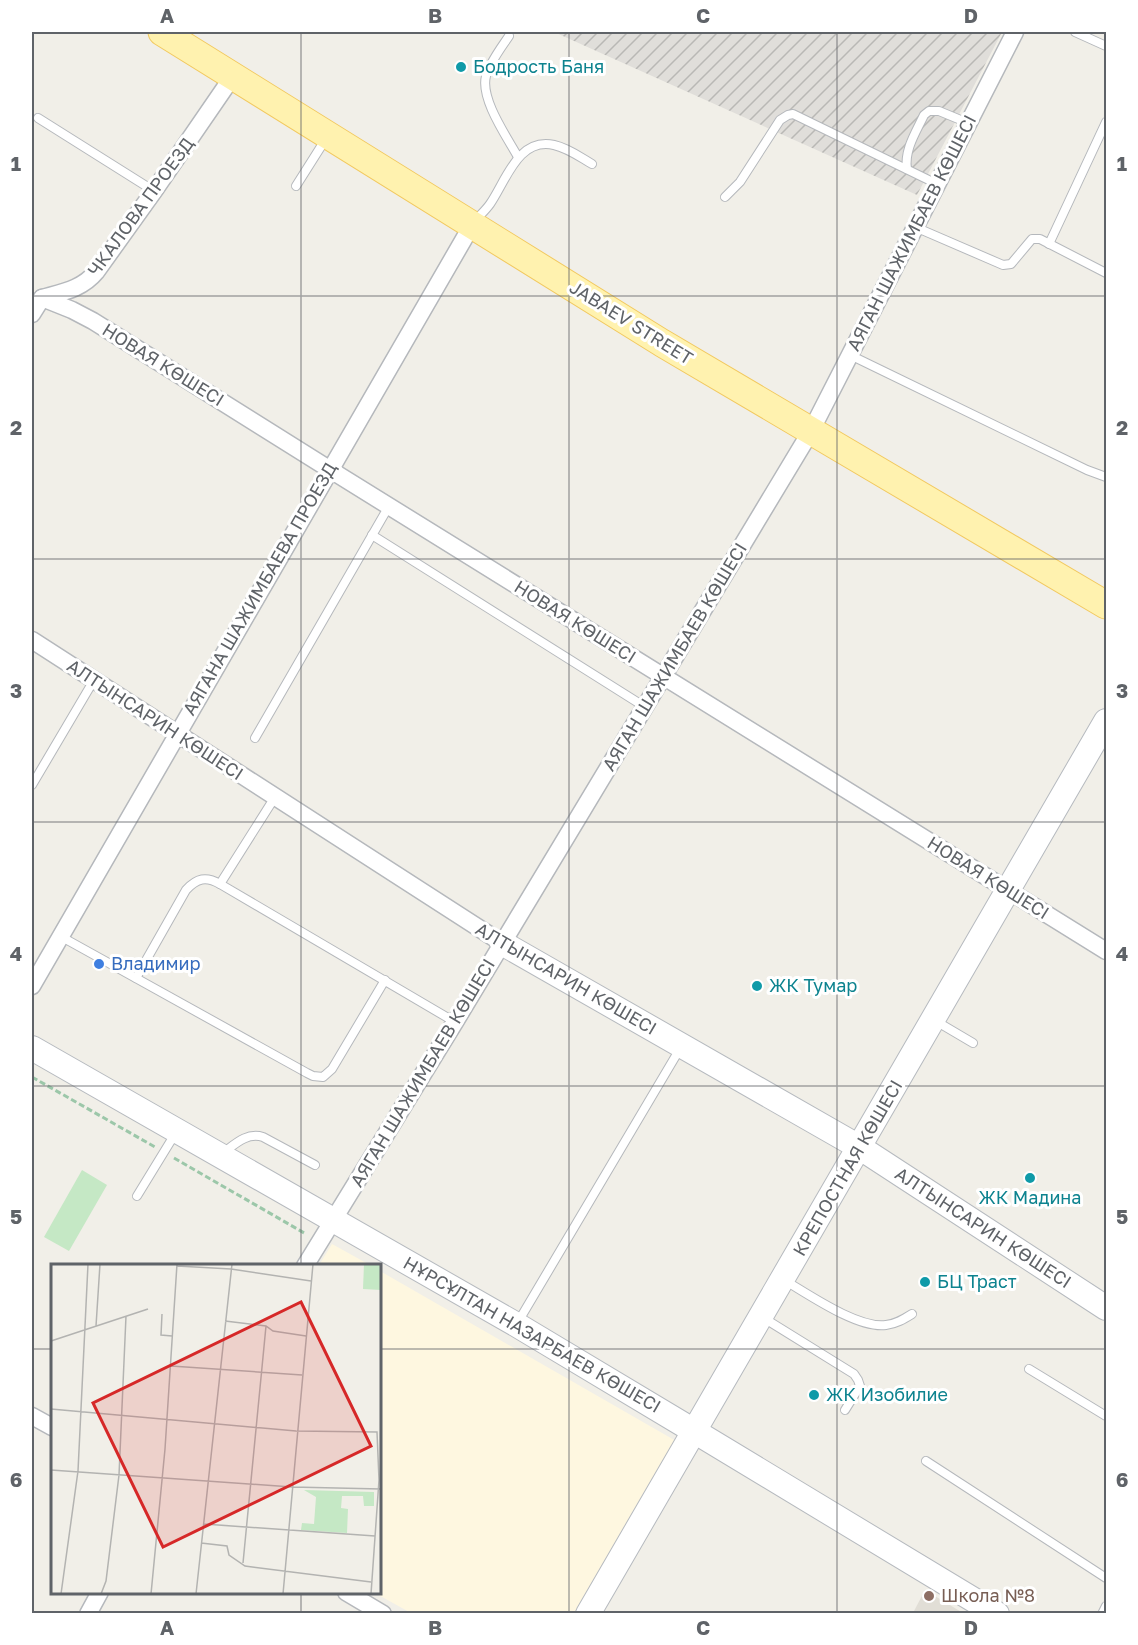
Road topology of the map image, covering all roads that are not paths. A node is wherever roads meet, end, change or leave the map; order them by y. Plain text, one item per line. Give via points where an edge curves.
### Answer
1 (162, 32) edge
2 (1015, 32) edge
3 (1075, 32) edge
4 (509, 36) dead end
5 (1107, 46) edge
6 (233, 76) junction
7 (38, 118) dead end
8 (1107, 122) edge
9 (968, 123) junction
10 (329, 134) junction
11 (518, 157) junction
12 (592, 164) dead end
13 (907, 169) junction
14 (937, 184) junction
15 (296, 186) dead end
16 (154, 191) junction
17 (725, 197) dead end
18 (472, 225) junction
19 (915, 227) junction
20 (1049, 243) junction
21 (1107, 273) edge
22 (37, 296) edge
23 (32, 314) edge
24 (850, 355) junction
25 (811, 431) junction
26 (329, 470) junction
27 (1107, 477) edge
28 (388, 506) junction
29 (372, 535) junction
30 (1107, 605) edge
31 (32, 640) edge
32 (663, 677) junction
33 (94, 680) junction
34 (645, 707) junction
35 (1107, 721) edge
36 (177, 734) junction
37 (255, 738) dead end
38 (32, 785) edge
39 (275, 797) junction
40 (220, 884) junction
41 (1009, 891) junction
42 (60, 936) junction
43 (502, 943) junction
44 (1107, 951) edge
45 (136, 978) junction
46 (385, 980) junction
47 (32, 986) edge
48 (933, 1020) junction
49 (455, 1022) junction
50 (973, 1043) dead end
51 (682, 1046) junction
52 (32, 1048) edge
53 (177, 1131) junction
54 (859, 1147) junction
55 (220, 1155) junction
56 (315, 1165) dead end
57 (137, 1196) dead end
58 (334, 1220) junction
59 (306, 1264) edge
60 (783, 1280) junction
61 (1107, 1308) edge
62 (912, 1314) dead end
63 (761, 1317) junction
64 (517, 1325) junction
65 (1029, 1369) dead end
66 (845, 1410) dead end
67 (32, 1416) edge
68 (1107, 1416) edge
69 (51, 1426) edge
70 (694, 1431) junction
71 (926, 1461) dead end
72 (1107, 1578) edge
73 (99, 1594) edge
74 (348, 1594) edge
75 (1107, 1606) edge
76 (88, 1614) edge
77 (382, 1614) edge
78 (588, 1614) edge
79 (997, 1614) edge
80 (1102, 1614) edge

1 - 6 main road, JABAEV STREET
2 - 9 street, АЯГАН ШАЖИМБАЕВ КӨШЕСІ
3 - 5 lane
4 - 11 lane via 488,70 485,90
6 - 10 main road, JABAEV STREET
6 - 16 street, ЧКАЛОВА ПРОЕЗД
7 - 16 lane
8 - 20 lane
9 - 13 lane via 929,111 909,149
9 - 14 street, АЯГАН ШАЖИМБАЕВ КӨШЕСІ
10 - 15 lane
10 - 18 main road, JABAEV STREET
11 - 12 lane via 532,146 551,144
11 - 18 lane via 489,206
13 - 14 lane
13 - 17 lane via 798,115 788,115 780,120 740,182
14 - 19 street, АЯГАН ШАЖИМБАЕВ КӨШЕСІ
16 - 22 street, ЧКАЛОВА ПРОЕЗД via 88,282
18 - 25 main road, JABAEV STREET
18 - 26 street, АЯГАНА ШАЖИМБАЕВА ПРОЕЗД
19 - 20 lane via 1003,266 1011,264 1032,239
19 - 24 street, АЯГАН ШАЖИМБАЕВ КӨШЕСІ
20 - 21 lane
22 - 23 street
22 - 26 street, НОВАЯ КӨШЕСІ via 93,321
24 - 25 street, АЯГАН ШАЖИМБАЕВ КӨШЕСІ
24 - 27 lane
25 - 30 main road, JABAEV STREET
25 - 32 street, АЯГАН ШАЖИМБАЕВ КӨШЕСІ
26 - 28 street, НОВАЯ КӨШЕСІ
26 - 36 street, АЯГАНА ШАЖИМБАЕВА ПРОЕЗД
28 - 29 lane
28 - 32 street, НОВАЯ КӨШЕСІ
29 - 34 lane
29 - 37 lane
31 - 33 street, АЛТЫНСАРИН КӨШЕСІ
32 - 34 street, АЯГАН ШАЖИМБАЕВ КӨШЕСІ
32 - 41 street, НОВАЯ КӨШЕСІ
33 - 36 street, АЛТЫНСАРИН КӨШЕСІ
33 - 38 lane
34 - 43 street, АЯГАН ШАЖИМБАЕВ КӨШЕСІ
35 - 41 street, КРЕПОСТНАЯ КӨШЕСІ
36 - 39 street, АЛТЫНСАРИН КӨШЕСІ
36 - 42 street, АЯГАНА ШАЖИМБАЕВА ПРОЕЗД
39 - 40 lane
39 - 43 street, АЛТЫНСАРИН КӨШЕСІ
40 - 45 lane via 204,878 186,890
40 - 46 lane
41 - 44 street, НОВАЯ КӨШЕСІ
41 - 48 street, КРЕПОСТНАЯ КӨШЕСІ
42 - 45 lane
42 - 47 street, АЯГАНА ШАЖИМБАЕВА ПРОЕЗД
43 - 49 street, АЯГАН ШАЖИМБАЕВ КӨШЕСІ
43 - 51 street, АЛТЫНСАРИН КӨШЕСІ
45 - 46 lane via 317,1077 332,1069
46 - 49 lane
48 - 50 lane
48 - 54 street, КРЕПОСТНАЯ КӨШЕСІ
49 - 58 street, АЯГАН ШАЖИМБАЕВ КӨШЕСІ
51 - 54 street, АЛТЫНСАРИН КӨШЕСІ
51 - 64 lane
52 - 53 street, НҰРСҰЛТАН НАЗАРБАЕВ КӨШЕСІ
53 - 55 street, НҰРСҰЛТАН НАЗАРБАЕВ КӨШЕСІ
53 - 57 lane
54 - 60 street, КРЕПОСТНАЯ КӨШЕСІ
54 - 61 street, АЛТЫНСАРИН КӨШЕСІ
55 - 56 lane via 255,1134
55 - 58 street, НҰРСҰЛТАН НАЗАРБАЕВ КӨШЕСІ
58 - 59 street, АЯГАН ШАЖИМБАЕВ КӨШЕСІ
58 - 64 street, НҰРСҰЛТАН НАЗАРБАЕВ КӨШЕСІ
60 - 62 lane via 836,1310 870,1323 888,1325
60 - 63 street, КРЕПОСТНАЯ КӨШЕСІ
63 - 66 lane via 855,1374 860,1386
63 - 70 street, КРЕПОСТНАЯ КӨШЕСІ
64 - 70 street, НҰРСҰЛТАН НАЗАРБАЕВ КӨШЕСІ
65 - 68 lane
67 - 69 street
70 - 78 street, КРЕПОСТНАЯ КӨШЕСІ
70 - 79 street, НҰРСҰЛТАН НАЗАРБАЕВ КӨШЕСІ
71 - 72 lane
73 - 76 street
74 - 77 street
75 - 80 lane

